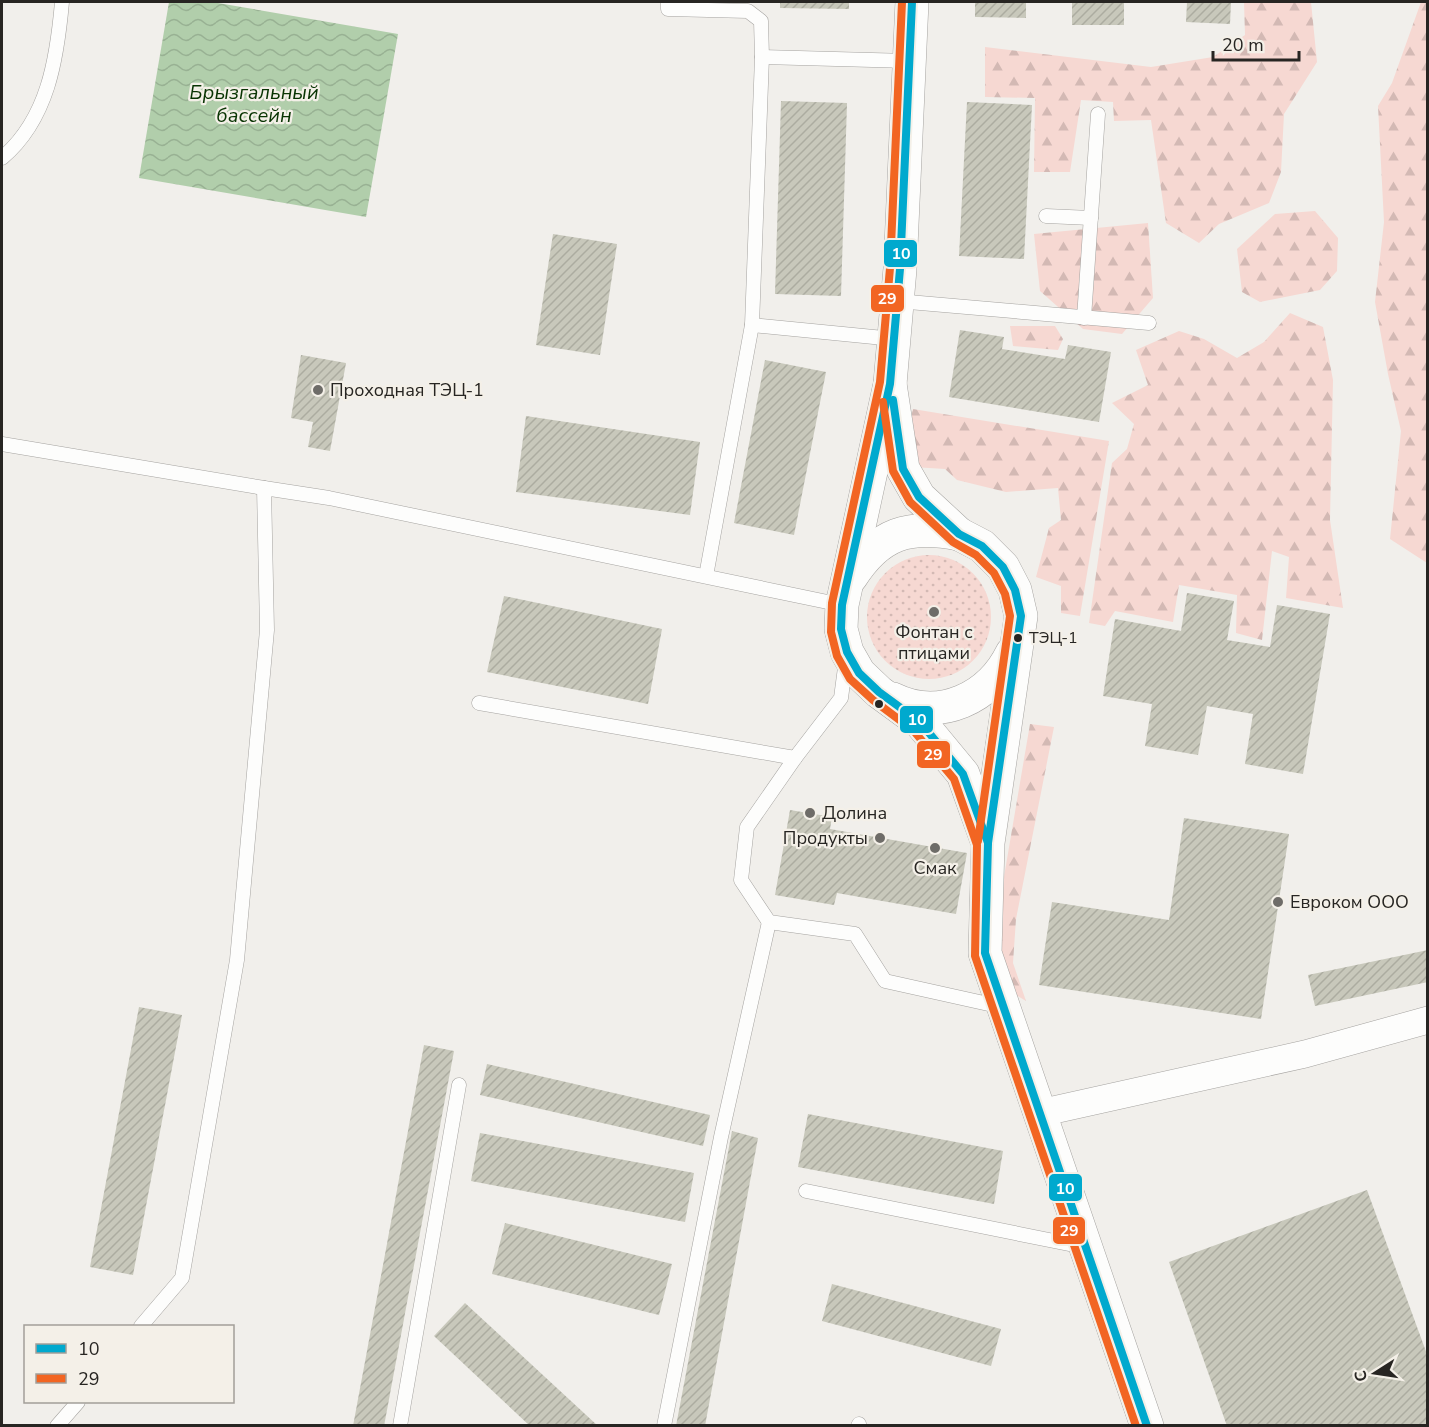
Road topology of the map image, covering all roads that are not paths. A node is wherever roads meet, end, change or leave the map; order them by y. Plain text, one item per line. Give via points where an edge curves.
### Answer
1 (62, 2) edge
2 (668, 2) edge
3 (912, 2) edge
4 (762, 57) junction
5 (909, 61) junction
6 (1098, 114) dead end
7 (2, 158) edge
8 (1046, 216) dead end
9 (1091, 218) junction
10 (897, 301) junction
11 (1084, 318) junction
12 (1149, 323) dead end
13 (752, 325) junction
14 (894, 339) junction
15 (890, 384) junction
16 (2, 444) edge
17 (264, 489) junction
18 (959, 534) junction
19 (706, 576) junction
20 (845, 593) junction
21 (1016, 643) junction
22 (847, 652) junction
23 (879, 692) junction
24 (479, 703) dead end
25 (795, 758) junction
26 (988, 843) junction
27 (769, 922) junction
28 (1004, 1007) junction
29 (1428, 1020) edge
30 (459, 1085) dead end
31 (1040, 1113) junction
32 (806, 1191) dead end
33 (1086, 1247) junction
34 (142, 1325) edge
35 (76, 1403) edge
36 (57, 1425) edge
37 (400, 1425) edge
38 (664, 1425) edge
39 (1147, 1425) edge

1 - 7 lane via 49,84 29,129
2 - 4 lane via 668,9 748,11 761,21
3 - 5 street
4 - 5 lane
4 - 13 lane
5 - 10 street
6 - 9 lane
8 - 9 lane
9 - 11 lane
10 - 11 lane
10 - 14 street
11 - 12 lane
13 - 14 lane
13 - 19 lane
14 - 15 street
15 - 18 street via 903,469 918,497
15 - 20 street
16 - 17 lane
17 - 19 lane via 329,498
17 - 34 lane via 267,630 237,960 182,1278
18 - 20 street via 933,529 907,531 883,542 863,559
18 - 21 street via 982,546 1003,567 1015,590 1021,616
19 - 20 lane
20 - 22 street via 841,629
21 - 23 street via 1004,669 985,689 960,703 932,708 905,705
21 - 26 street
22 - 23 street via 859,673
22 - 25 lane via 841,698
23 - 26 street via 920,722 963,774
24 - 25 lane
25 - 27 lane via 747,827 741,880
26 - 28 street via 985,953
27 - 28 lane via 855,934 885,981
27 - 38 lane via 721,1137
28 - 31 street
29 - 31 street via 1305,1054
30 - 37 lane
31 - 33 street
32 - 33 lane
33 - 39 street
35 - 36 lane

